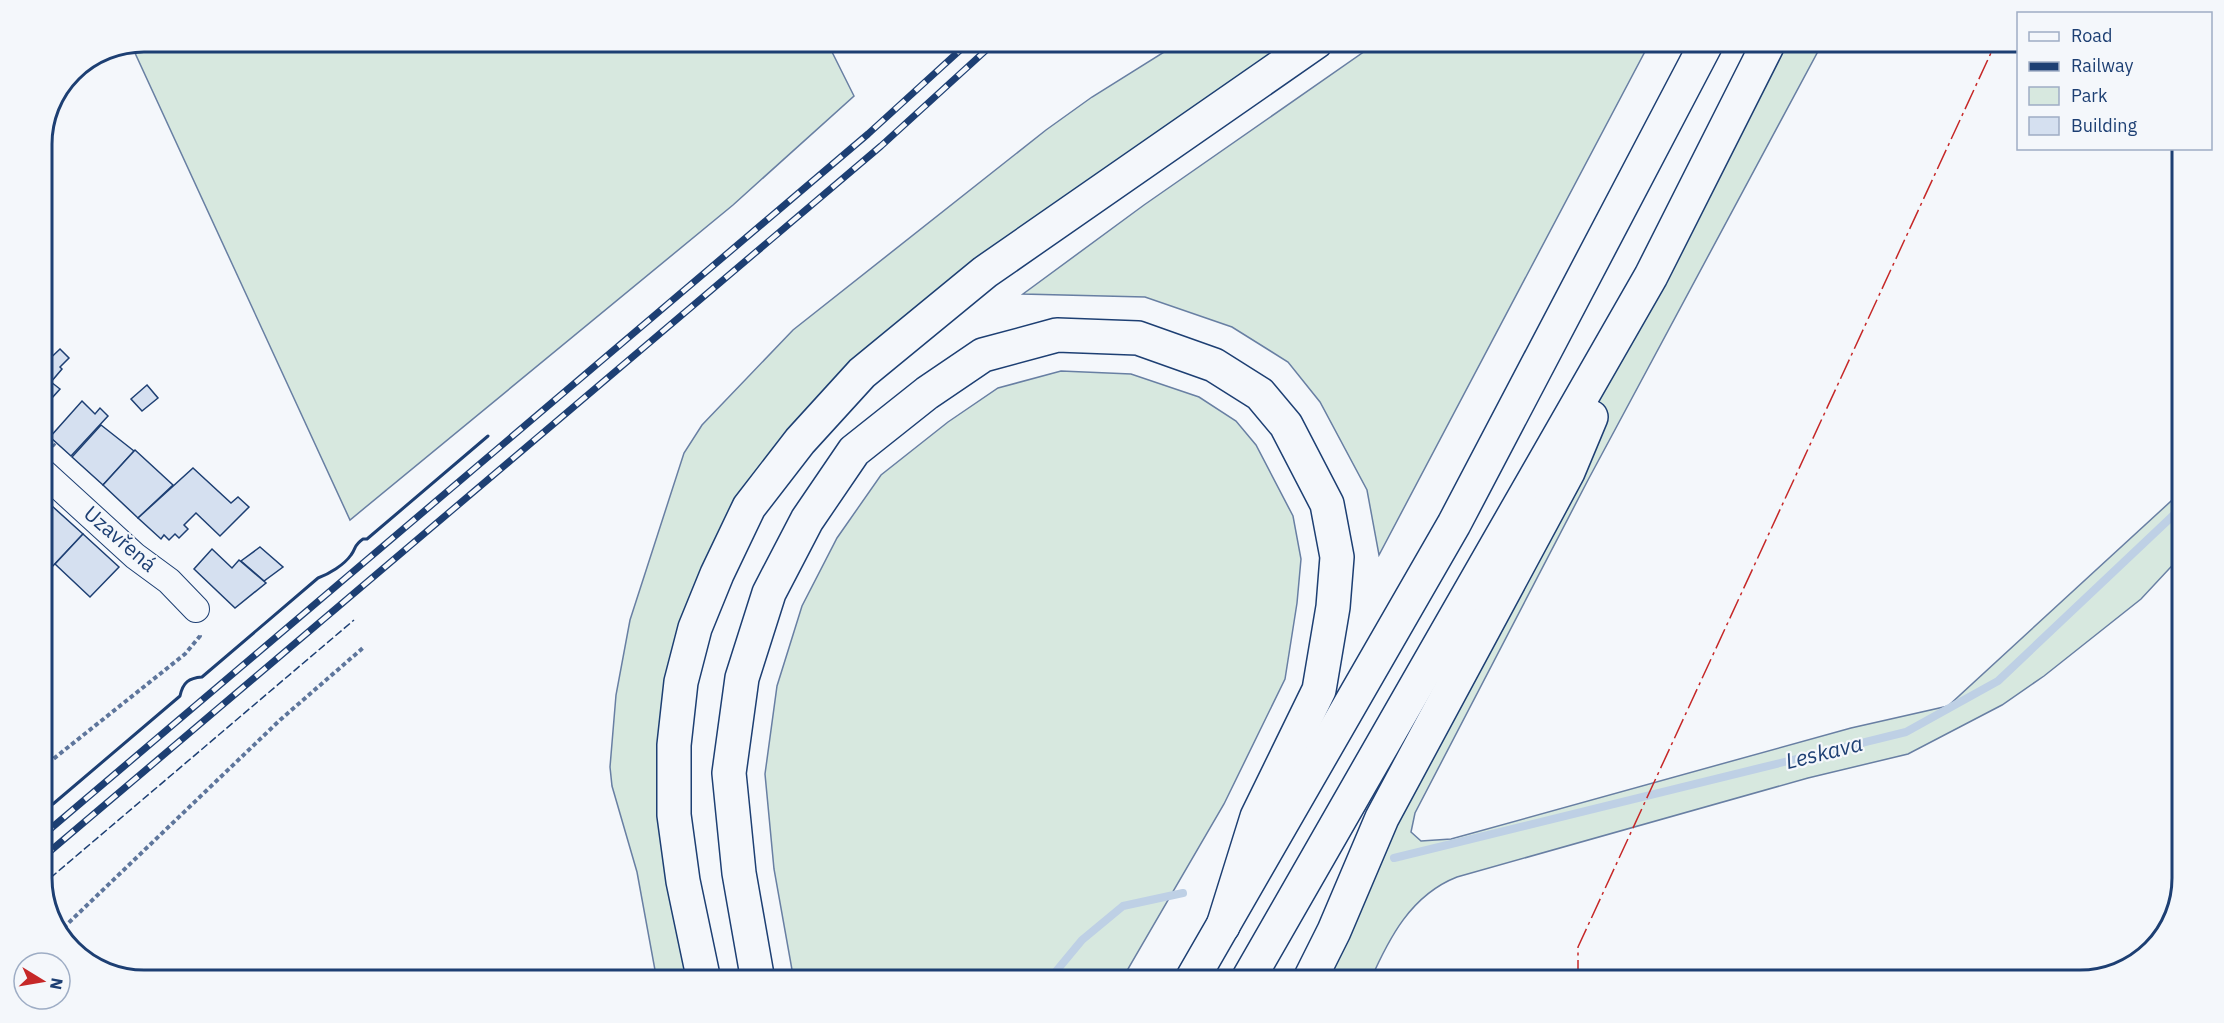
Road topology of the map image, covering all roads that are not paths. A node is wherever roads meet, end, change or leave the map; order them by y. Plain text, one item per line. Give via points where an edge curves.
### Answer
1 (1302, 52) edge
2 (1702, 52) edge
3 (1764, 52) edge
4 (1651, 276) junction
5 (53, 481) edge
6 (196, 609) road end
7 (1223, 926) junction
8 (702, 970) edge
9 (755, 970) edge
10 (1197, 970) edge
11 (1253, 970) edge
12 (1314, 970) edge

1 - 8 highway via 995,265 862,373 800,441 749,507 695,628 681,682 674,745 674,815
2 - 7 highway via 1454,524
3 - 4 highway
4 - 11 highway
4 - 12 highway via 1568,472 1382,819
5 - 6 street, Uzavřená
7 - 9 highway via 1257,817 1319,690 1333,607 1336,557 1327,504 1286,425 1260,394 1224,371 1138,339 1058,335 983,355 854,451 807,520 769,593 742,678 729,773 739,873
7 - 10 highway

